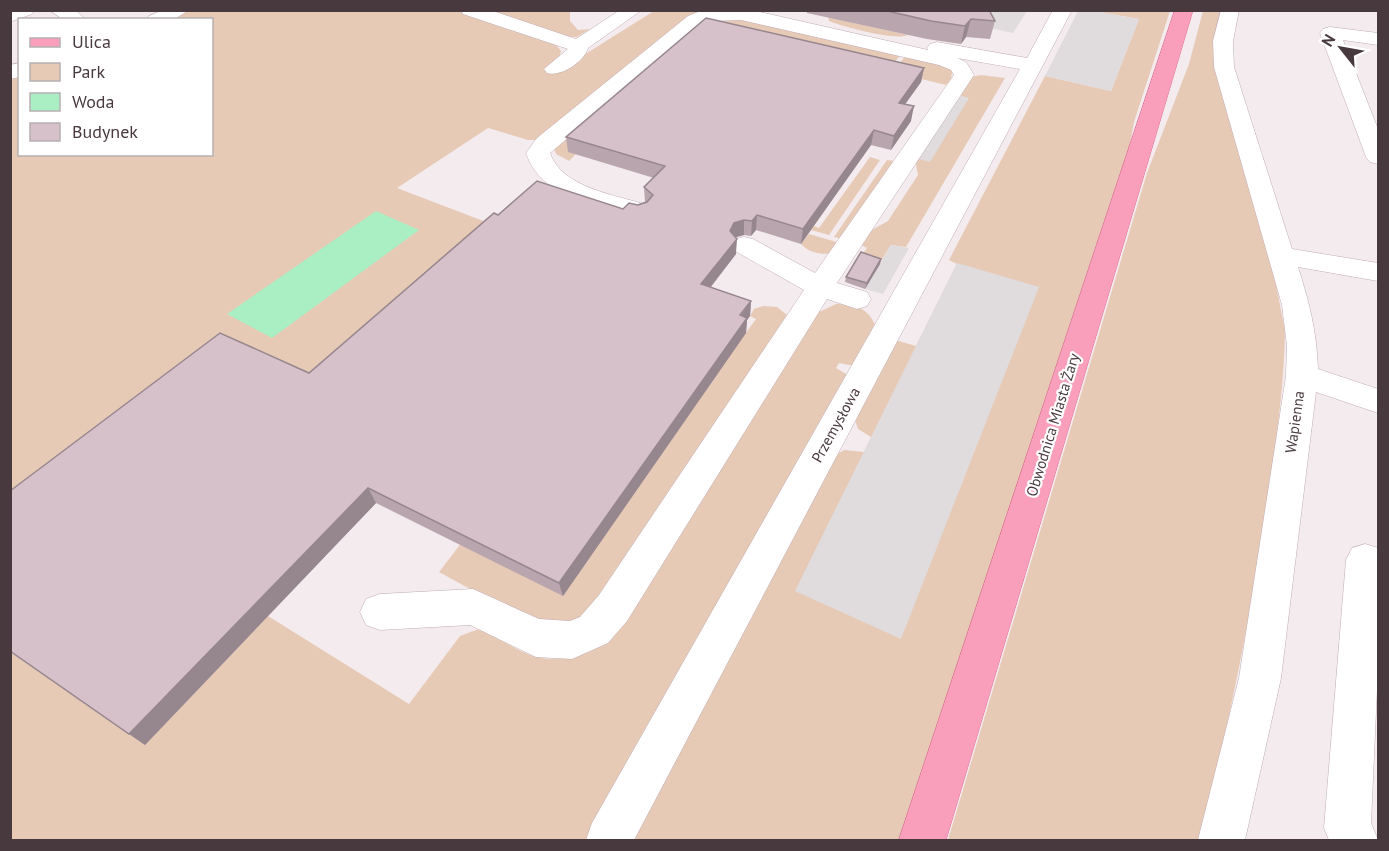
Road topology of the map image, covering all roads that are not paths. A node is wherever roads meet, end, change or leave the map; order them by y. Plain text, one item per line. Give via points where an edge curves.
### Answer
1 (25, 10) edge
2 (180, 10) edge
3 (470, 10) edge
4 (633, 10) edge
5 (786, 10) edge
6 (1063, 10) edge
7 (1230, 10) edge
8 (1180, 14) edge
9 (10, 16) edge
10 (161, 18) edge
11 (1378, 39) edge
12 (578, 46) junction
13 (946, 60) junction
14 (554, 69) dead end
15 (1020, 70) junction
16 (1378, 157) edge
17 (638, 210) edge
18 (744, 245) dead end
19 (1280, 255) junction
20 (1378, 272) edge
21 (820, 287) junction
22 (857, 299) dead end
23 (1302, 376) junction
24 (1378, 401) edge
25 (1378, 566) edge
26 (380, 612) dead end
27 (609, 840) edge
28 (922, 840) edge
29 (1222, 840) edge
30 (1354, 840) edge

1 - 9 street
2 - 10 street
3 - 12 street
4 - 12 street
5 - 15 street via 797,17
6 - 15 street, Przemysłowa
7 - 19 street, Wapienna via 1223,41 1224,67
8 - 28 main road, Obwodnica Miasta Żary
11 - 16 street via 1330,33
12 - 14 street via 579,51
13 - 15 street
13 - 17 street via 741,14 708,15 694,20 545,143 538,153 539,165 553,178
13 - 21 street via 959,66 964,75
15 - 27 street, Przemysłowa
18 - 21 street
19 - 20 street
19 - 23 street, Wapienna via 1296,305
21 - 22 street
21 - 26 street via 613,609 594,630 572,640 536,638 473,607
23 - 24 street
23 - 29 street, Wapienna via 1260,678
25 - 30 street via 1365,560 1347,828

